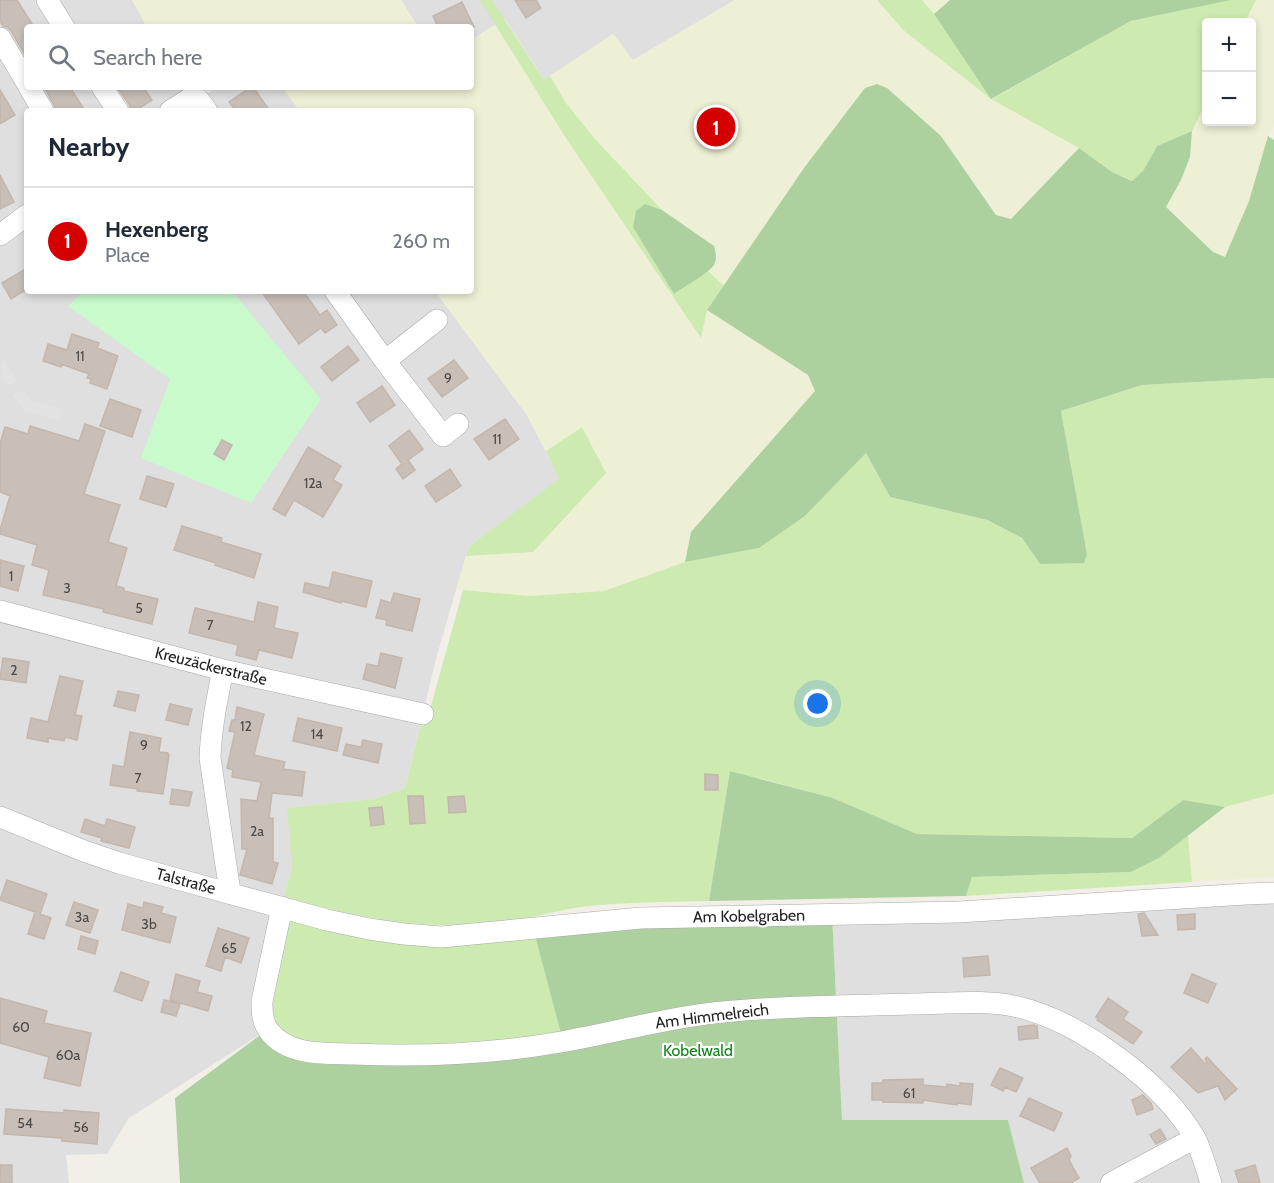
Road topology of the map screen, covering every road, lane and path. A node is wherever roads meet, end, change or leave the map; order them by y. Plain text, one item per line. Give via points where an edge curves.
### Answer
1 (0, 38) edge
2 (24, 78) edge
3 (31, 90) edge
4 (104, 90) edge
5 (199, 104) edge
6 (41, 108) edge
7 (116, 108) edge
8 (182, 108) edge
9 (24, 217) edge
10 (0, 235) edge
11 (338, 294) edge
12 (437, 320) dead end
13 (386, 361) junction
14 (458, 424) dead end
15 (0, 611) edge
16 (223, 670) junction
17 (423, 714) dead end
18 (0, 817) edge
19 (230, 892) junction
20 (1274, 893) edge
21 (282, 907) junction
22 (1195, 1138) junction
23 (1111, 1183) edge
24 (1211, 1183) edge

1 - 2 street
3 - 6 street
4 - 7 street
5 - 8 street
9 - 10 street
11 - 13 street
12 - 13 street
13 - 14 street via 443,436
15 - 16 street, Kreuzäckerstraße
16 - 17 street, Kreuzäckerstraße
16 - 19 street, Talstraße via 210,758
18 - 19 street, Talstraße via 90,853
19 - 21 street, Am Kobelgraben
20 - 21 street, Am Kobelgraben via 959,912 642,918 441,937 369,929
21 - 22 street, Am Himmelreich via 262,1012 267,1030 299,1050 391,1056 479,1052 564,1042 722,1012 995,1004 1039,1013 1108,1051 1160,1093
22 - 23 street
22 - 24 street, Am Himmelreich

